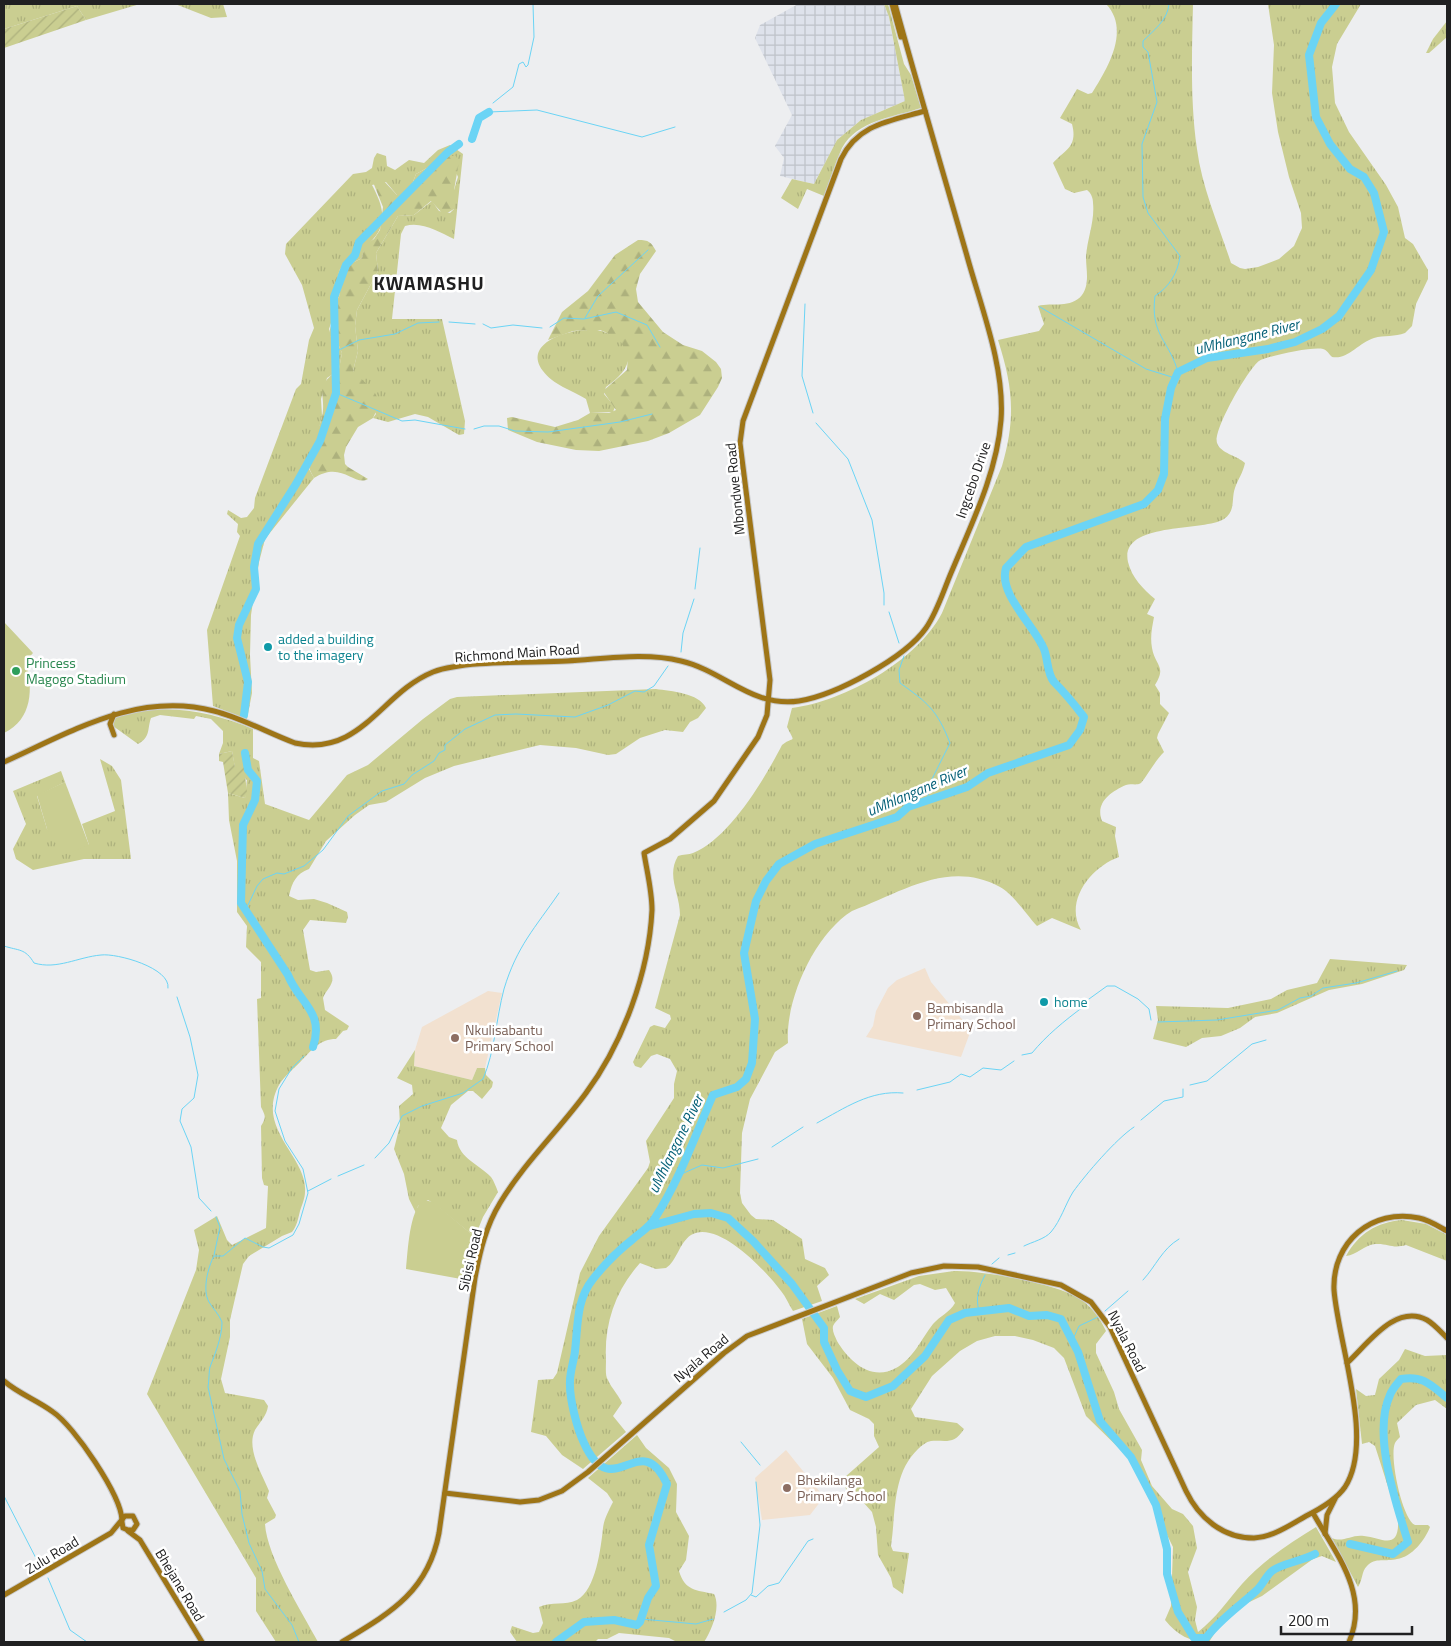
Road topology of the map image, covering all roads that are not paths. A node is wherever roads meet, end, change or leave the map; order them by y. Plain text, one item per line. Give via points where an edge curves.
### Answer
1 (893, 4) edge
2 (925, 111) junction
3 (770, 700) junction
4 (114, 714) junction
5 (114, 735) dead end
6 (4, 762) edge
7 (644, 854) joint
8 (1447, 1230) edge
9 (1447, 1338) edge
10 (1347, 1363) junction
11 (4, 1381) edge
12 (445, 1493) junction
13 (1336, 1496) junction
14 (119, 1506) junction
15 (1313, 1512) junction
16 (130, 1515) junction
17 (122, 1521) junction
18 (136, 1526) junction
19 (126, 1530) junction
20 (111, 1533) junction
21 (1325, 1534) junction
22 (140, 1540) junction
23 (4, 1595) edge
24 (202, 1642) edge
25 (342, 1642) edge
26 (1349, 1642) edge

1 - 2 street, Ingcebo Drive
2 - 3 street, Mbondwe Road via 872,127 848,145 743,421 740,443 767,652
2 - 3 street, Ingcebo Drive via 998,373 1002,418 993,463 934,615 906,650 824,694 794,701
3 - 4 street, Richmond Main Road via 757,697 696,665 653,656 472,665 442,670 411,686 350,736 322,745 295,743 227,715 201,708 158,705
3 - 7 street, Mbondwe Road via 758,737 714,801 670,839
4 - 5 street via 110,724
4 - 6 street, Richmond Main Road
7 - 12 street, Sibisi Road via 651,918 638,988 625,1024 593,1083 499,1204 484,1238 475,1278
8 - 10 street, Nyala Road via 1422,1219 1399,1216 1369,1224 1347,1242 1336,1264 1334,1284
9 - 10 street via 1427,1320 1403,1317 1386,1326
10 - 13 street, Nyala Road via 1357,1449 1349,1480
11 - 14 street via 66,1423 84,1446
12 - 15 street, Nyala Road via 526,1502 562,1491 741,1340 796,1315 911,1273 944,1266 978,1267 1072,1290 1091,1302 1108,1323 1189,1497 1204,1518 1231,1534 1256,1538
12 - 25 street, Sibisi Road via 436,1550 420,1583 400,1605
13 - 15 street, Nyala Road
13 - 21 street via 1327,1515
14 - 16 street
14 - 17 street
15 - 21 street
16 - 17 street, Zulu Road
16 - 18 street, Bhejane Road via 136,1519
17 - 19 street
17 - 20 street, Zulu Road
18 - 19 street, Zulu Road
18 - 22 street, Bhejane Road
19 - 20 street, Zulu Road
19 - 22 street, Bhejane Road
20 - 23 street, Zulu Road
21 - 26 street via 1356,1595 1356,1620
22 - 24 street, Bhejane Road

